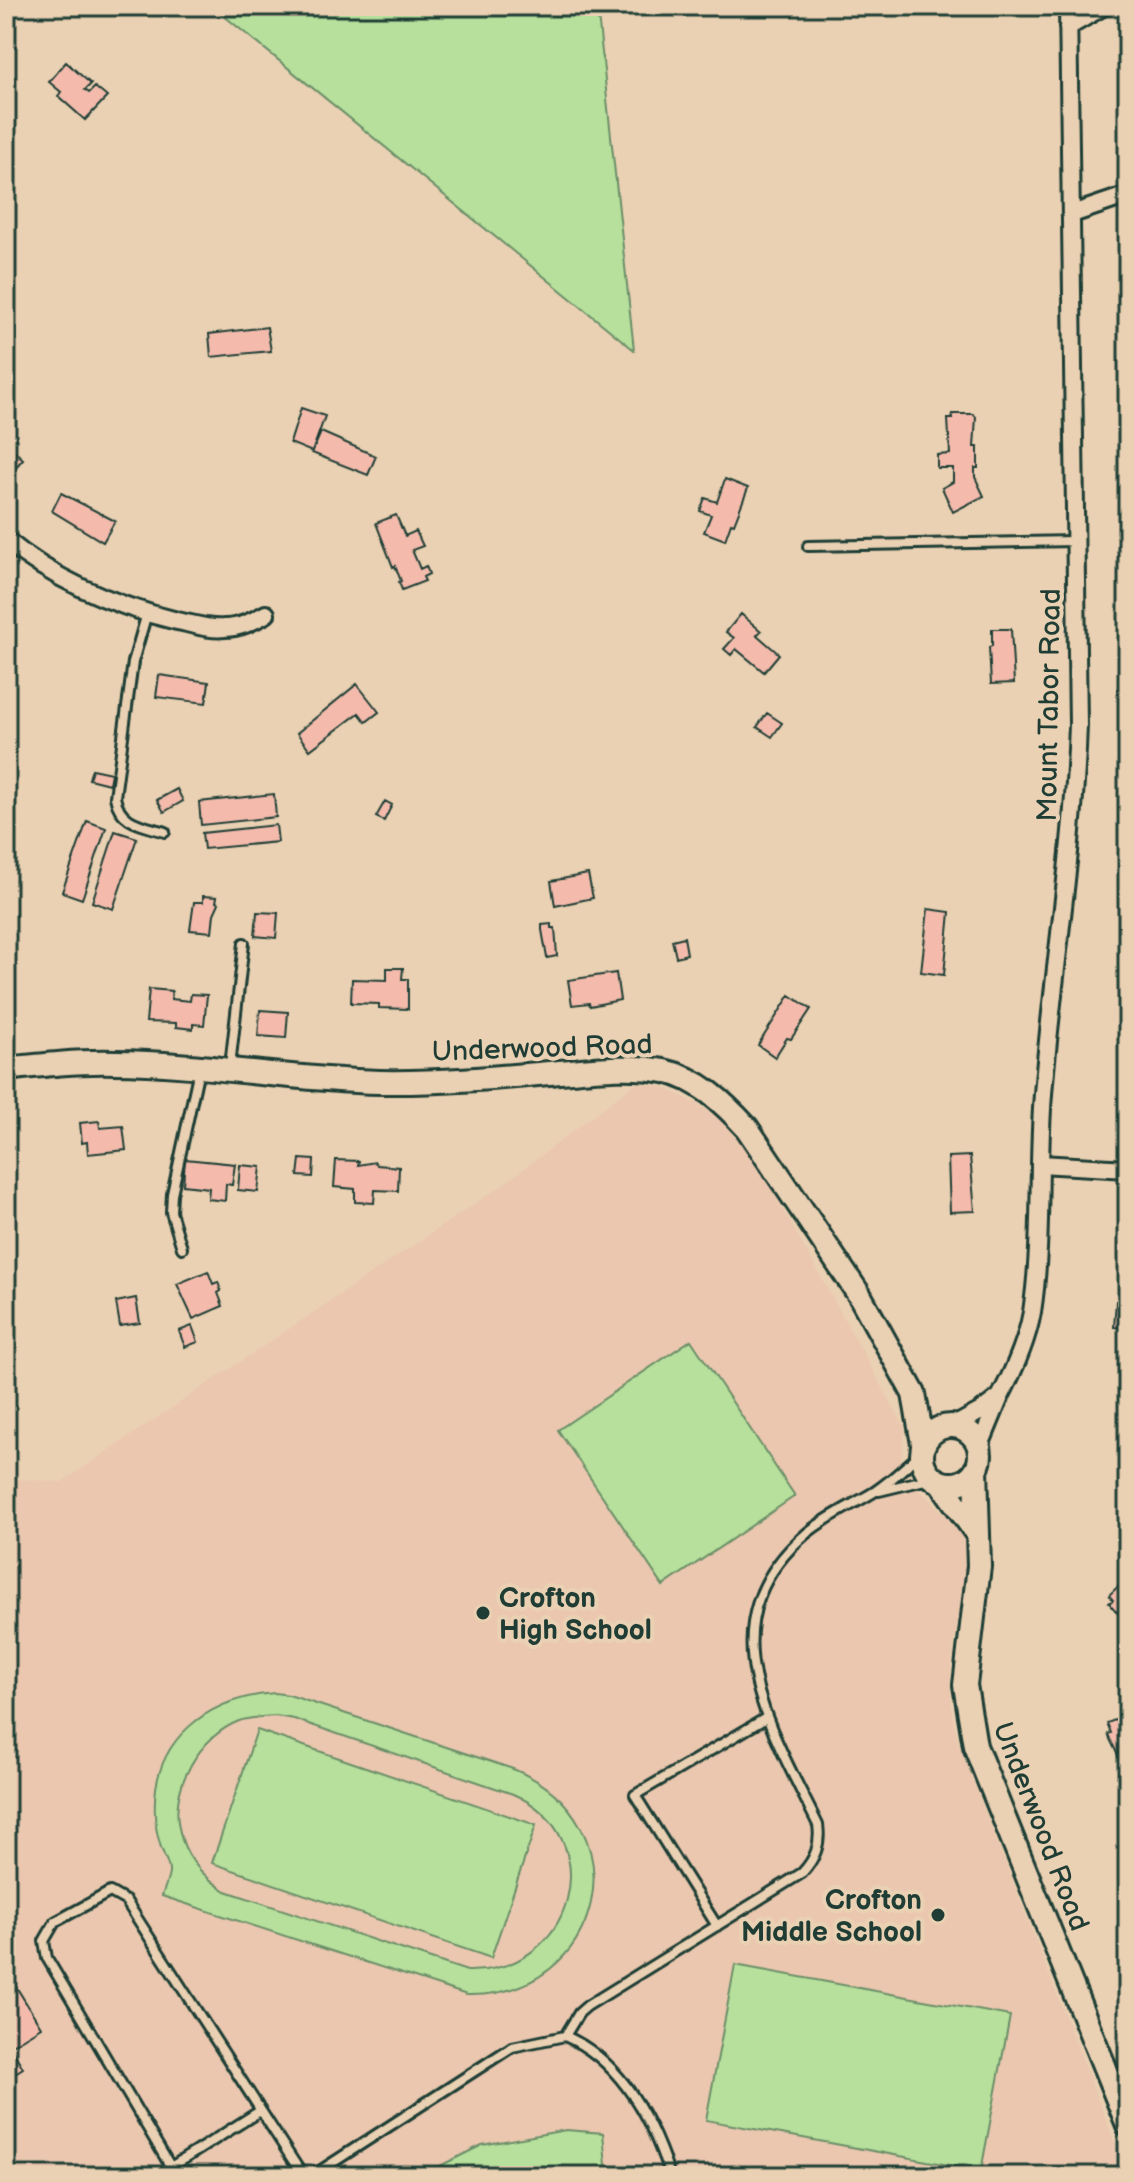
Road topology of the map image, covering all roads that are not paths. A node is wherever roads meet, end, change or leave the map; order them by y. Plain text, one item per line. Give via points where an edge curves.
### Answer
1 (1068, 6) edge
2 (1104, 6) edge
3 (1068, 27) junction
4 (1128, 195) edge
5 (1072, 214) junction
6 (6, 540) edge
7 (1076, 541) junction
8 (808, 546) dead end
9 (147, 613) junction
10 (266, 614) dead end
11 (165, 832) dead end
12 (244, 943) dead end
13 (199, 1068) junction
14 (6, 1069) edge
15 (229, 1071) junction
16 (1040, 1164) junction
17 (1128, 1169) edge
18 (182, 1248) dead end
19 (914, 1394) junction
20 (1000, 1397) junction
21 (953, 1426) junction
22 (922, 1449) junction
23 (978, 1459) junction
24 (937, 1481) junction
25 (874, 1492) junction
26 (978, 1535) junction
27 (766, 1718) junction
28 (717, 1926) junction
29 (565, 2036) junction
30 (260, 2111) junction
31 (1128, 2125) edge
32 (171, 2167) junction
33 (176, 2176) edge
34 (303, 2176) edge
35 (312, 2176) edge
36 (670, 2176) edge

1 - 3 street, Mount Tabor Road
2 - 3 street
3 - 5 street, Mount Tabor Road
4 - 5 street
5 - 7 street, Mount Tabor Road
6 - 9 street via 60,577
7 - 8 lane
7 - 16 street, Mount Tabor Road via 1075,801
9 - 10 street via 225,629
9 - 11 lane via 133,662 115,797 123,817
12 - 15 lane
13 - 14 street, Underwood Road via 115,1062
13 - 15 street, Underwood Road
13 - 18 lane via 172,1194 171,1212
15 - 19 street, Underwood Road via 440,1082 607,1068 664,1071 687,1078 727,1105 770,1158 860,1296
16 - 17 street
16 - 20 street, Mount Tabor Road via 1032,1316
19 - 21 street, Underwood Road
19 - 22 street, Underwood Road
20 - 21 street
20 - 23 street, Mount Tabor Road
21 - 22 street via 934,1430
21 - 23 street via 970,1433
22 - 24 street via 922,1463
22 - 25 lane
23 - 24 street via 961,1482
23 - 26 street, Underwood Road
24 - 25 lane
24 - 26 street
25 - 27 lane via 807,1533 768,1580 751,1646
26 - 31 street, Underwood Road via 965,1685 975,1746
27 - 28 lane via 818,1825 817,1851 802,1873
27 - 28 lane via 635,1795
28 - 29 lane via 587,2006
29 - 35 lane via 512,2047
29 - 36 lane via 600,2056 616,2073 648,2120
30 - 32 lane
30 - 32 lane via 126,1901 110,1892 55,1922 44,1941 47,1958
30 - 34 lane
32 - 33 lane

